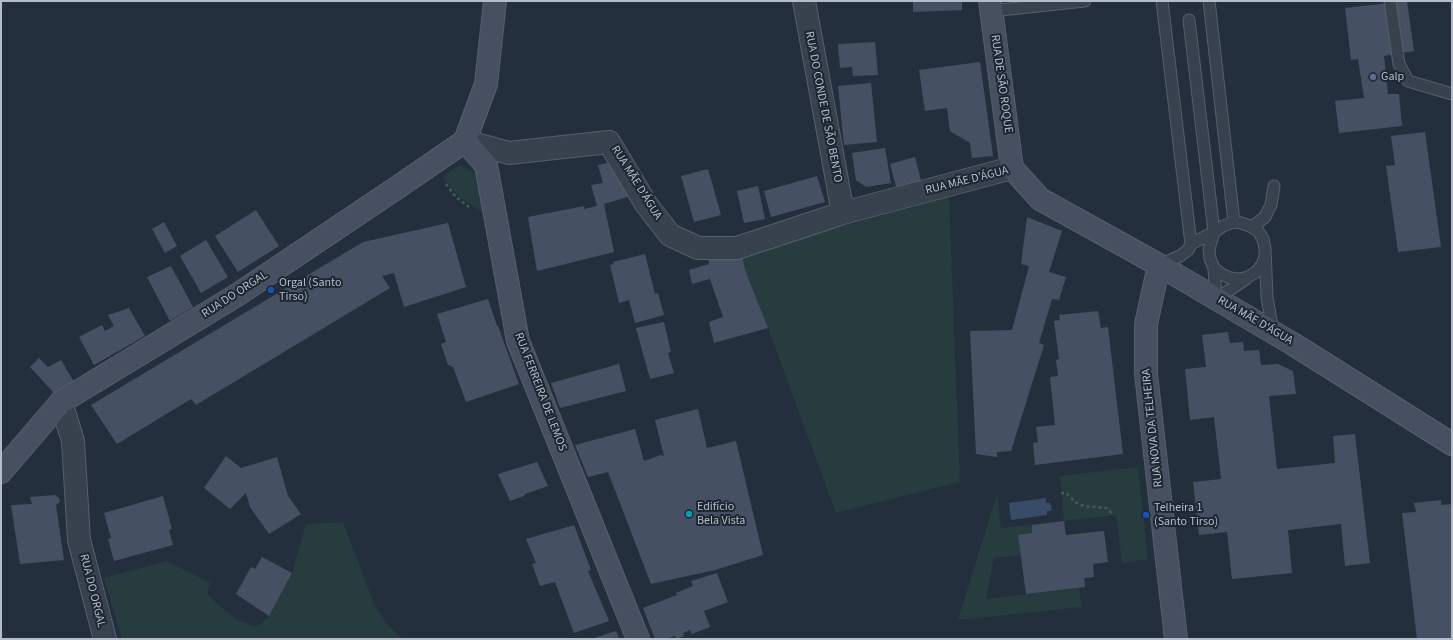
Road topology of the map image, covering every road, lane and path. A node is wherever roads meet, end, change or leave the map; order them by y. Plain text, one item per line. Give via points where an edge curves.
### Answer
1 (495, 1) edge
2 (804, 1) edge
3 (1085, 1) edge
4 (1162, 1) edge
5 (1210, 1) edge
6 (1390, 1) edge
7 (1067, 2) edge
8 (990, 6) edge
9 (1189, 20) dead end
10 (1452, 94) edge
11 (465, 141) junction
12 (1012, 168) junction
13 (1274, 186) dead end
14 (843, 213) junction
15 (1234, 222) junction
16 (1252, 227) junction
17 (1214, 232) junction
18 (1191, 244) junction
19 (1265, 256) junction
20 (1159, 265) junction
21 (1214, 268) junction
22 (1248, 277) junction
23 (1216, 299) junction
24 (1273, 332) junction
25 (61, 402) junction
26 (1452, 444) edge
27 (1, 472) edge
28 (1061, 493) dead end
29 (1112, 515) dead end
30 (104, 639) edge
31 (638, 639) edge
32 (1176, 639) edge

1 - 11 street via 486,84
2 - 14 street, RUA DO CONDE DE SÃO BENTO
3 - 7 lane
4 - 18 lane
5 - 15 lane
6 - 10 lane via 1399,64 1408,81
7 - 8 lane
8 - 12 street, RUA DE SÃO ROQUE
9 - 17 lane
11 - 14 street, RUA MÃE D'ÁGUA via 509,153 609,142 646,204 670,236 698,248 738,248
11 - 25 street, RUA DO ORGAL via 237,295
11 - 31 street, RUA FERREIRA DE LEMOS via 486,165 518,341
12 - 14 street, RUA MÃE D'ÁGUA
12 - 20 street, RUA MÃE D'ÁGUA via 1040,199
13 - 16 lane via 1271,205 1264,217
15 - 16 lane
15 - 17 lane
16 - 19 lane via 1263,239
17 - 18 lane
17 - 21 lane via 1209,250
18 - 20 lane via 1180,256
19 - 22 lane via 1262,265
19 - 24 lane via 1267,297
20 - 23 street, RUA MÃE D'ÁGUA
20 - 32 street, RUA NOVA DA TELHEIRA via 1146,324 1146,374
21 - 22 lane via 1230,278
21 - 23 lane
22 - 23 lane
23 - 24 street, RUA MÃE D'ÁGUA
24 - 26 street, RUA MÃE D'ÁGUA
25 - 27 street, RUA DO ORGAL
25 - 30 street, RUA DO ORGAL via 73,441 79,540
28 - 29 path via 1066,493 1075,502 1084,506 1106,508

